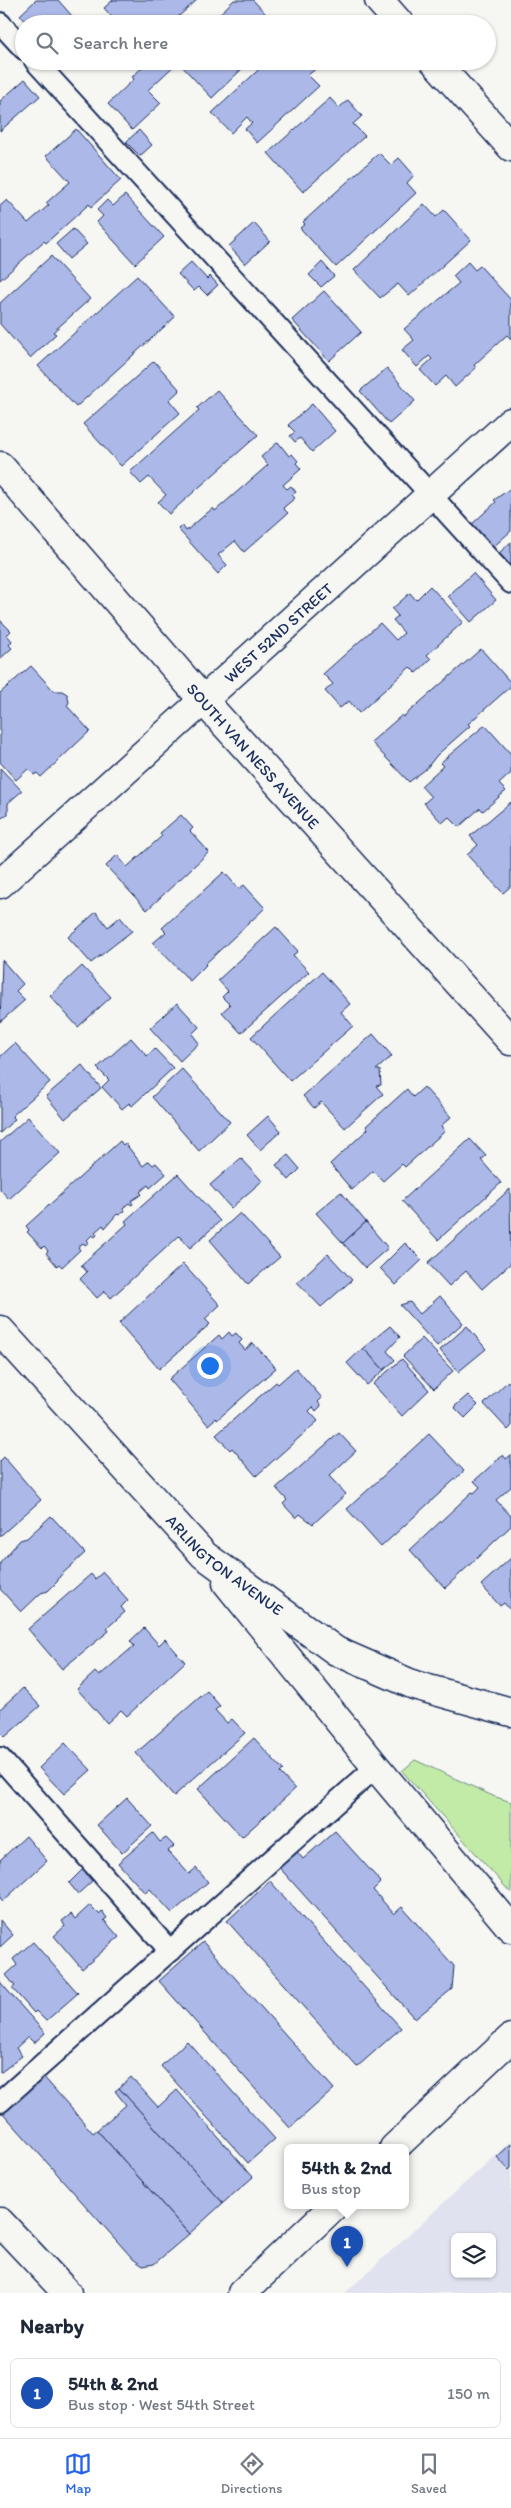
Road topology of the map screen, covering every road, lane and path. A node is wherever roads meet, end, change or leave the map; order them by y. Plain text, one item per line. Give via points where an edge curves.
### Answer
1 (378, 0) edge
2 (392, 15) edge
3 (0, 22) edge
4 (15, 38) edge
5 (43, 70) edge
6 (442, 70) edge
7 (511, 147) edge
8 (511, 422) edge
9 (0, 466) edge
10 (431, 494) junction
11 (511, 583) edge
12 (203, 700) junction
13 (0, 884) edge
14 (511, 1041) edge
15 (0, 1330) edge
16 (204, 1555) junction
17 (511, 1712) edge
18 (0, 1758) edge
19 (376, 1767) junction
20 (511, 1928) edge
21 (170, 1951) junction
22 (511, 2038) edge
23 (0, 2102) edge
24 (398, 2144) edge
25 (331, 2209) edge
26 (0, 2222) edge
27 (67, 2293) edge
28 (242, 2293) edge

1 - 2 street
3 - 4 lane
5 - 10 lane
6 - 7 street
8 - 10 street, WEST 52ND STREET
9 - 12 street, SOUTH VAN NESS AVENUE
10 - 11 lane
10 - 12 street, WEST 52ND STREET
12 - 13 street, WEST 52ND STREET
12 - 14 street, SOUTH VAN NESS AVENUE
15 - 16 street, ARLINGTON AVENUE
16 - 17 street, ARLINGTON AVENUE via 336,1651 414,1685
16 - 19 street
18 - 21 lane
19 - 20 street
19 - 21 lane
21 - 23 lane
22 - 24 street
25 - 28 street
26 - 27 street

